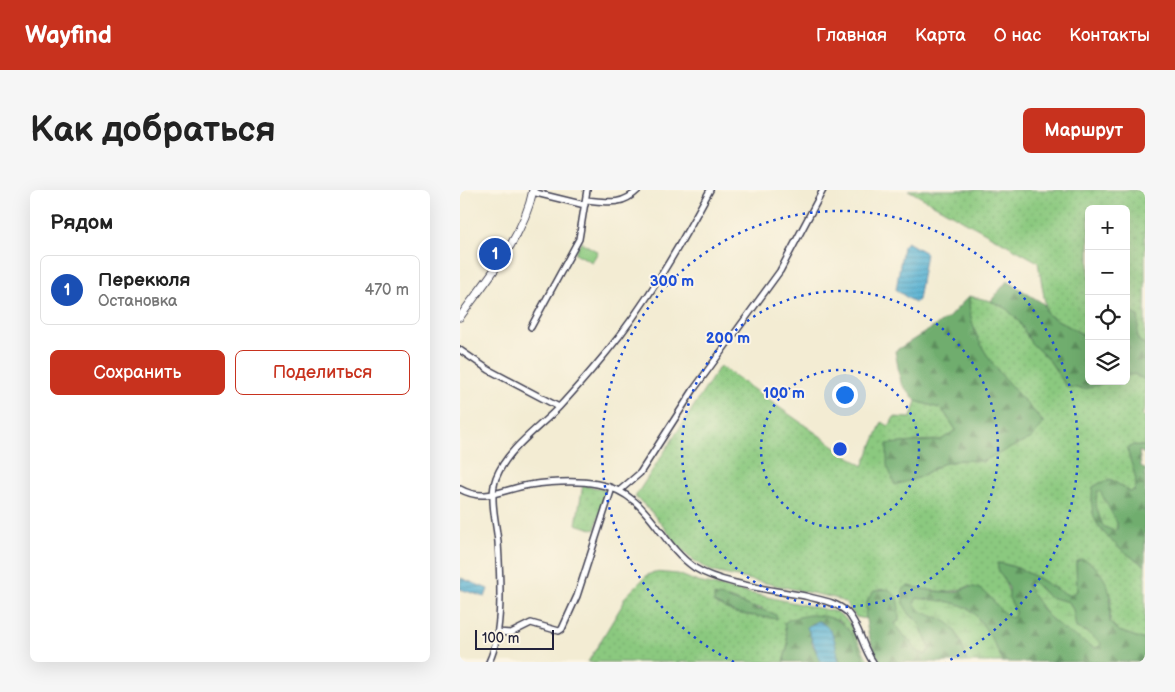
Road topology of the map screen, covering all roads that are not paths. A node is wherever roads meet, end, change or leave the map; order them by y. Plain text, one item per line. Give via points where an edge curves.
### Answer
1 (587, 190) edge
2 (638, 190) edge
3 (710, 190) edge
4 (823, 190) edge
5 (532, 191) edge
6 (585, 202) junction
7 (460, 317) edge
8 (530, 327) dead end
9 (460, 350) edge
10 (559, 407) junction
11 (612, 488) junction
12 (460, 489) edge
13 (619, 491) junction
14 (493, 495) junction
15 (497, 632) junction
16 (489, 662) edge
17 (873, 662) edge

1 - 6 street
2 - 6 street via 625,201
3 - 10 street via 658,282 607,351
4 - 13 street via 780,271 694,388 640,473
5 - 6 street
5 - 7 street via 527,213 508,247
6 - 8 street via 579,239
9 - 10 street via 489,370
10 - 14 street via 504,463 496,478
11 - 13 street
11 - 14 street via 581,482 553,483 528,485
11 - 15 street via 562,629 559,631 531,623 511,633
12 - 14 street via 481,496
13 - 17 street via 645,510 682,557 706,573 838,605 855,624
14 - 15 street via 498,542
15 - 16 street

